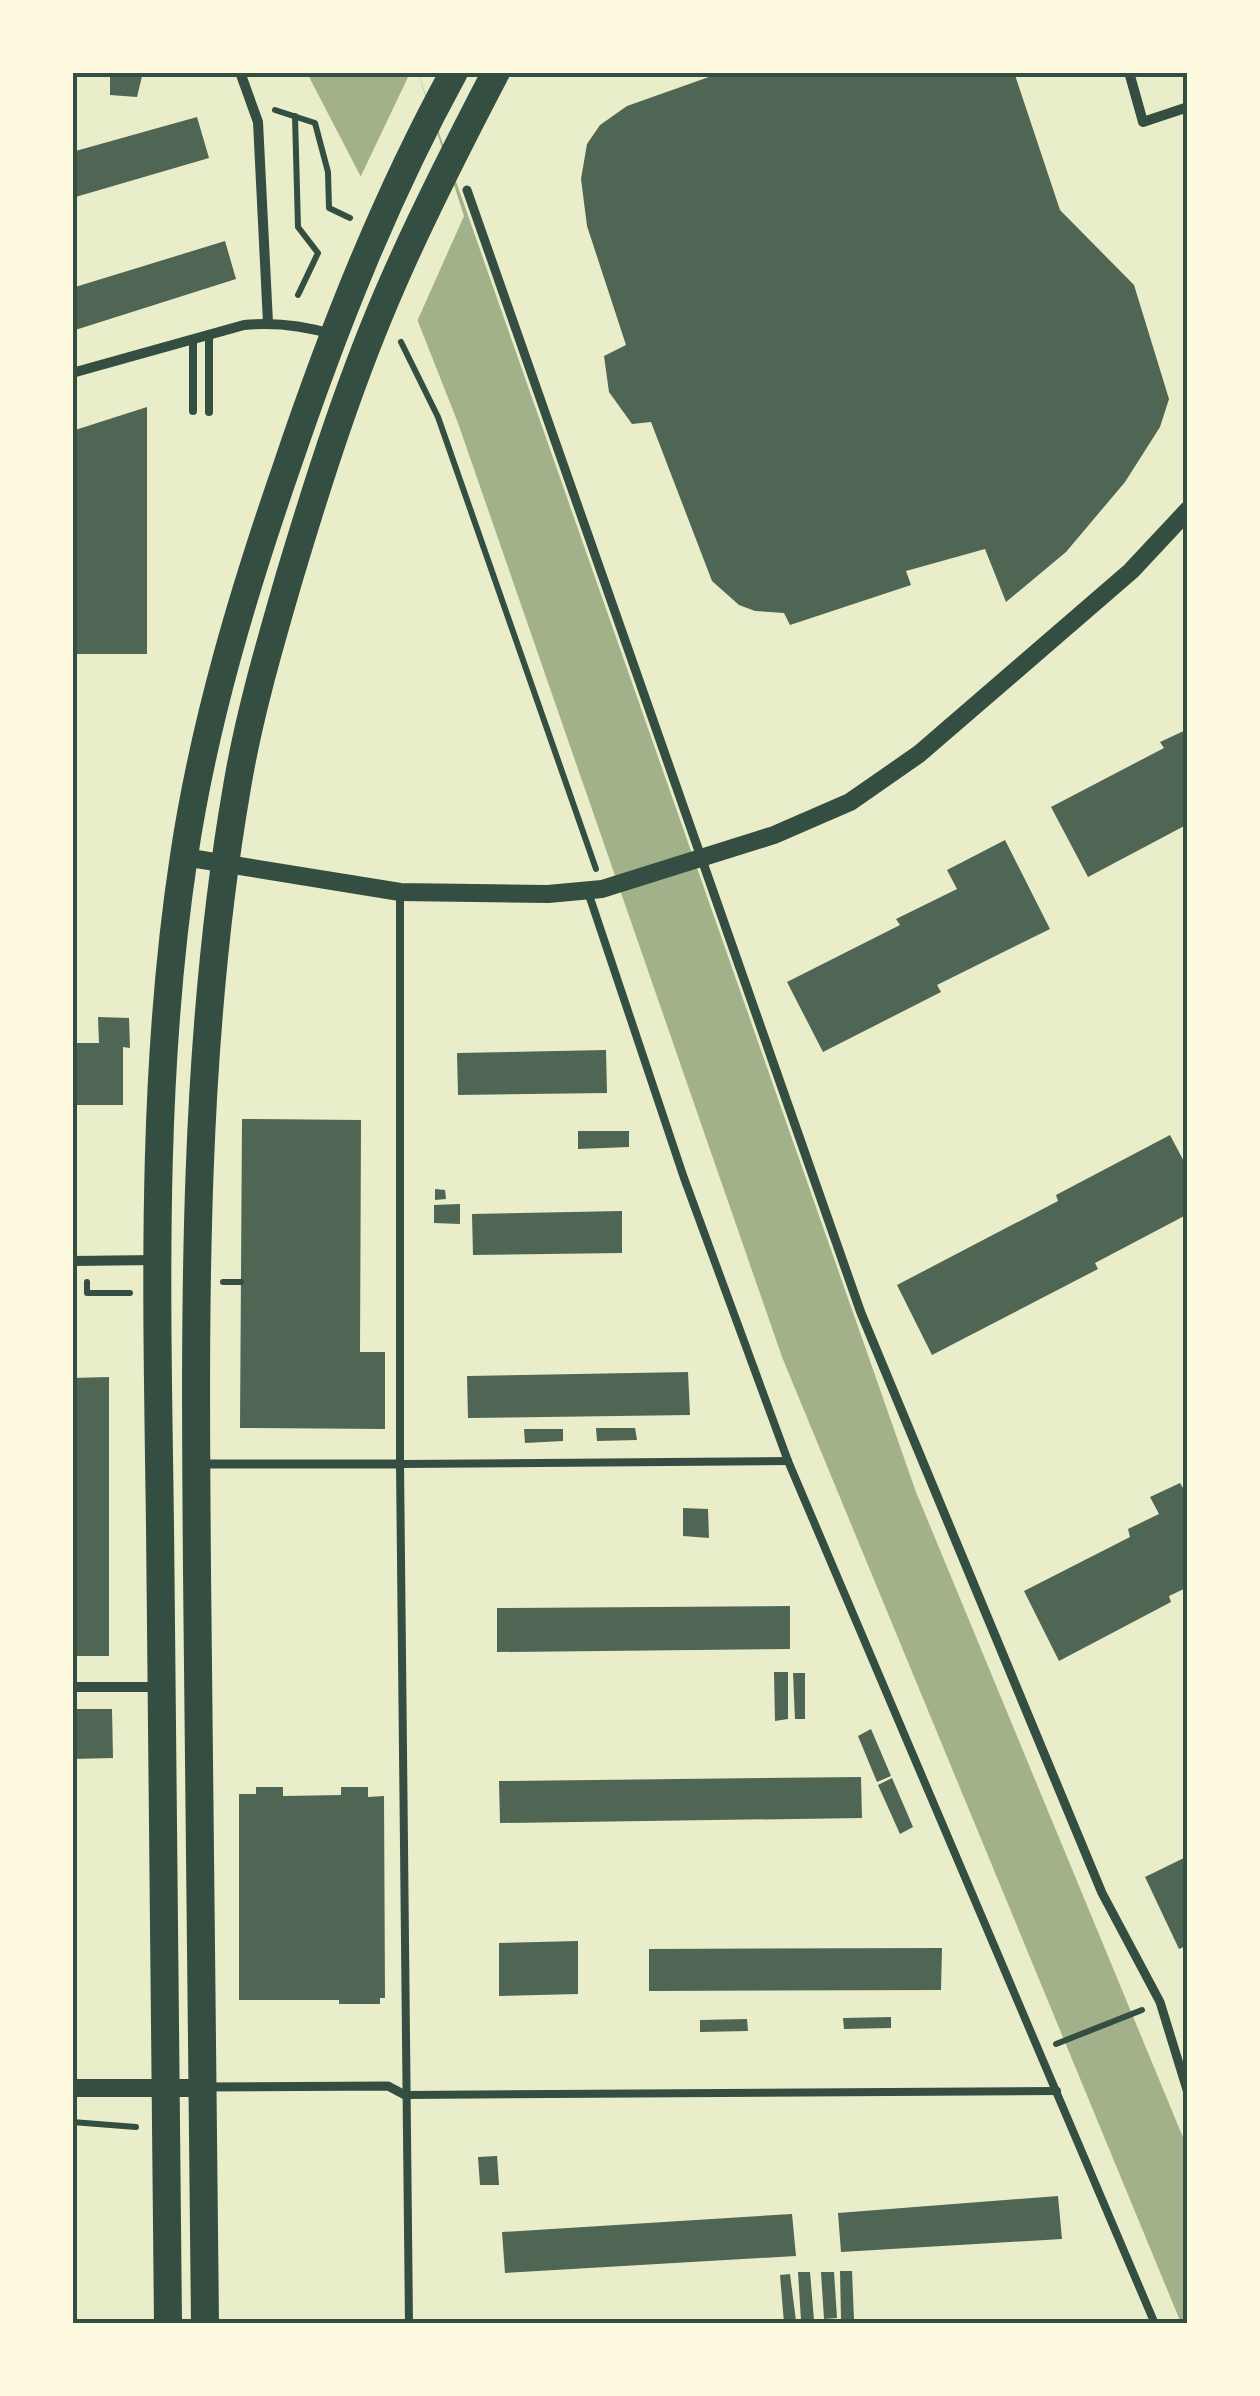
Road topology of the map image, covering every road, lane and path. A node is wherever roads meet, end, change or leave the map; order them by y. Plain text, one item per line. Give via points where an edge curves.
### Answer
1 (240, 72) edge
2 (454, 72) edge
3 (496, 72) edge
4 (1129, 72) edge
5 (254, 105) junction
6 (1188, 107) edge
7 (295, 116) junction
8 (467, 190) dead end
9 (365, 225) junction
10 (298, 295) dead end
11 (268, 322) junction
12 (209, 335) junction
13 (332, 335) junction
14 (398, 338) dead end
15 (193, 339) junction
16 (72, 374) edge
17 (193, 411) dead end
18 (209, 412) dead end
19 (1188, 510) edge
20 (184, 857) junction
21 (698, 860) junction
22 (226, 864) junction
23 (600, 889) junction
24 (400, 892) junction
25 (157, 1260) junction
26 (72, 1261) edge
27 (87, 1282) dead end
28 (132, 1293) dead end
29 (788, 1462) junction
30 (196, 1464) junction
31 (400, 1464) junction
32 (162, 1686) junction
33 (72, 1687) edge
34 (1160, 2002) junction
35 (1041, 2050) junction
36 (72, 2088) edge
37 (166, 2088) junction
38 (202, 2088) junction
39 (1057, 2091) junction
40 (1188, 2093) edge
41 (405, 2095) junction
42 (72, 2122) edge
43 (136, 2127) dead end
44 (168, 2324) edge
45 (205, 2324) edge
46 (409, 2324) edge
47 (1155, 2324) edge

1 - 5 street
2 - 9 highway
3 - 22 highway via 393,281 320,478 267,654
4 - 6 street via 1143,122
5 - 7 path
5 - 11 street
7 - 9 path via 315,123 329,208
7 - 10 path via 298,227 318,253
8 - 21 street
9 - 13 highway
11 - 12 street
11 - 13 street
12 - 15 street
12 - 18 lane
13 - 20 highway via 229,647
14 - 23 path via 438,417
15 - 16 street
15 - 17 lane
19 - 21 street via 1131,572 919,754 850,802
20 - 22 street
20 - 25 highway via 162,1052
21 - 23 street
21 - 34 street via 861,1312 1102,1893
22 - 24 street
22 - 30 highway via 204,1094
23 - 24 street
23 - 29 lane via 684,1178
24 - 31 lane
25 - 26 street
25 - 32 highway
27 - 28 path via 87,1293
29 - 31 lane
29 - 35 lane
30 - 31 street
30 - 38 highway
31 - 41 lane
32 - 33 street
32 - 37 highway
34 - 35 path
34 - 40 street
35 - 39 lane
36 - 37 street
37 - 38 street
37 - 44 highway
38 - 41 street via 388,2086
38 - 45 highway
39 - 41 lane
39 - 47 lane
41 - 46 lane
42 - 43 path

